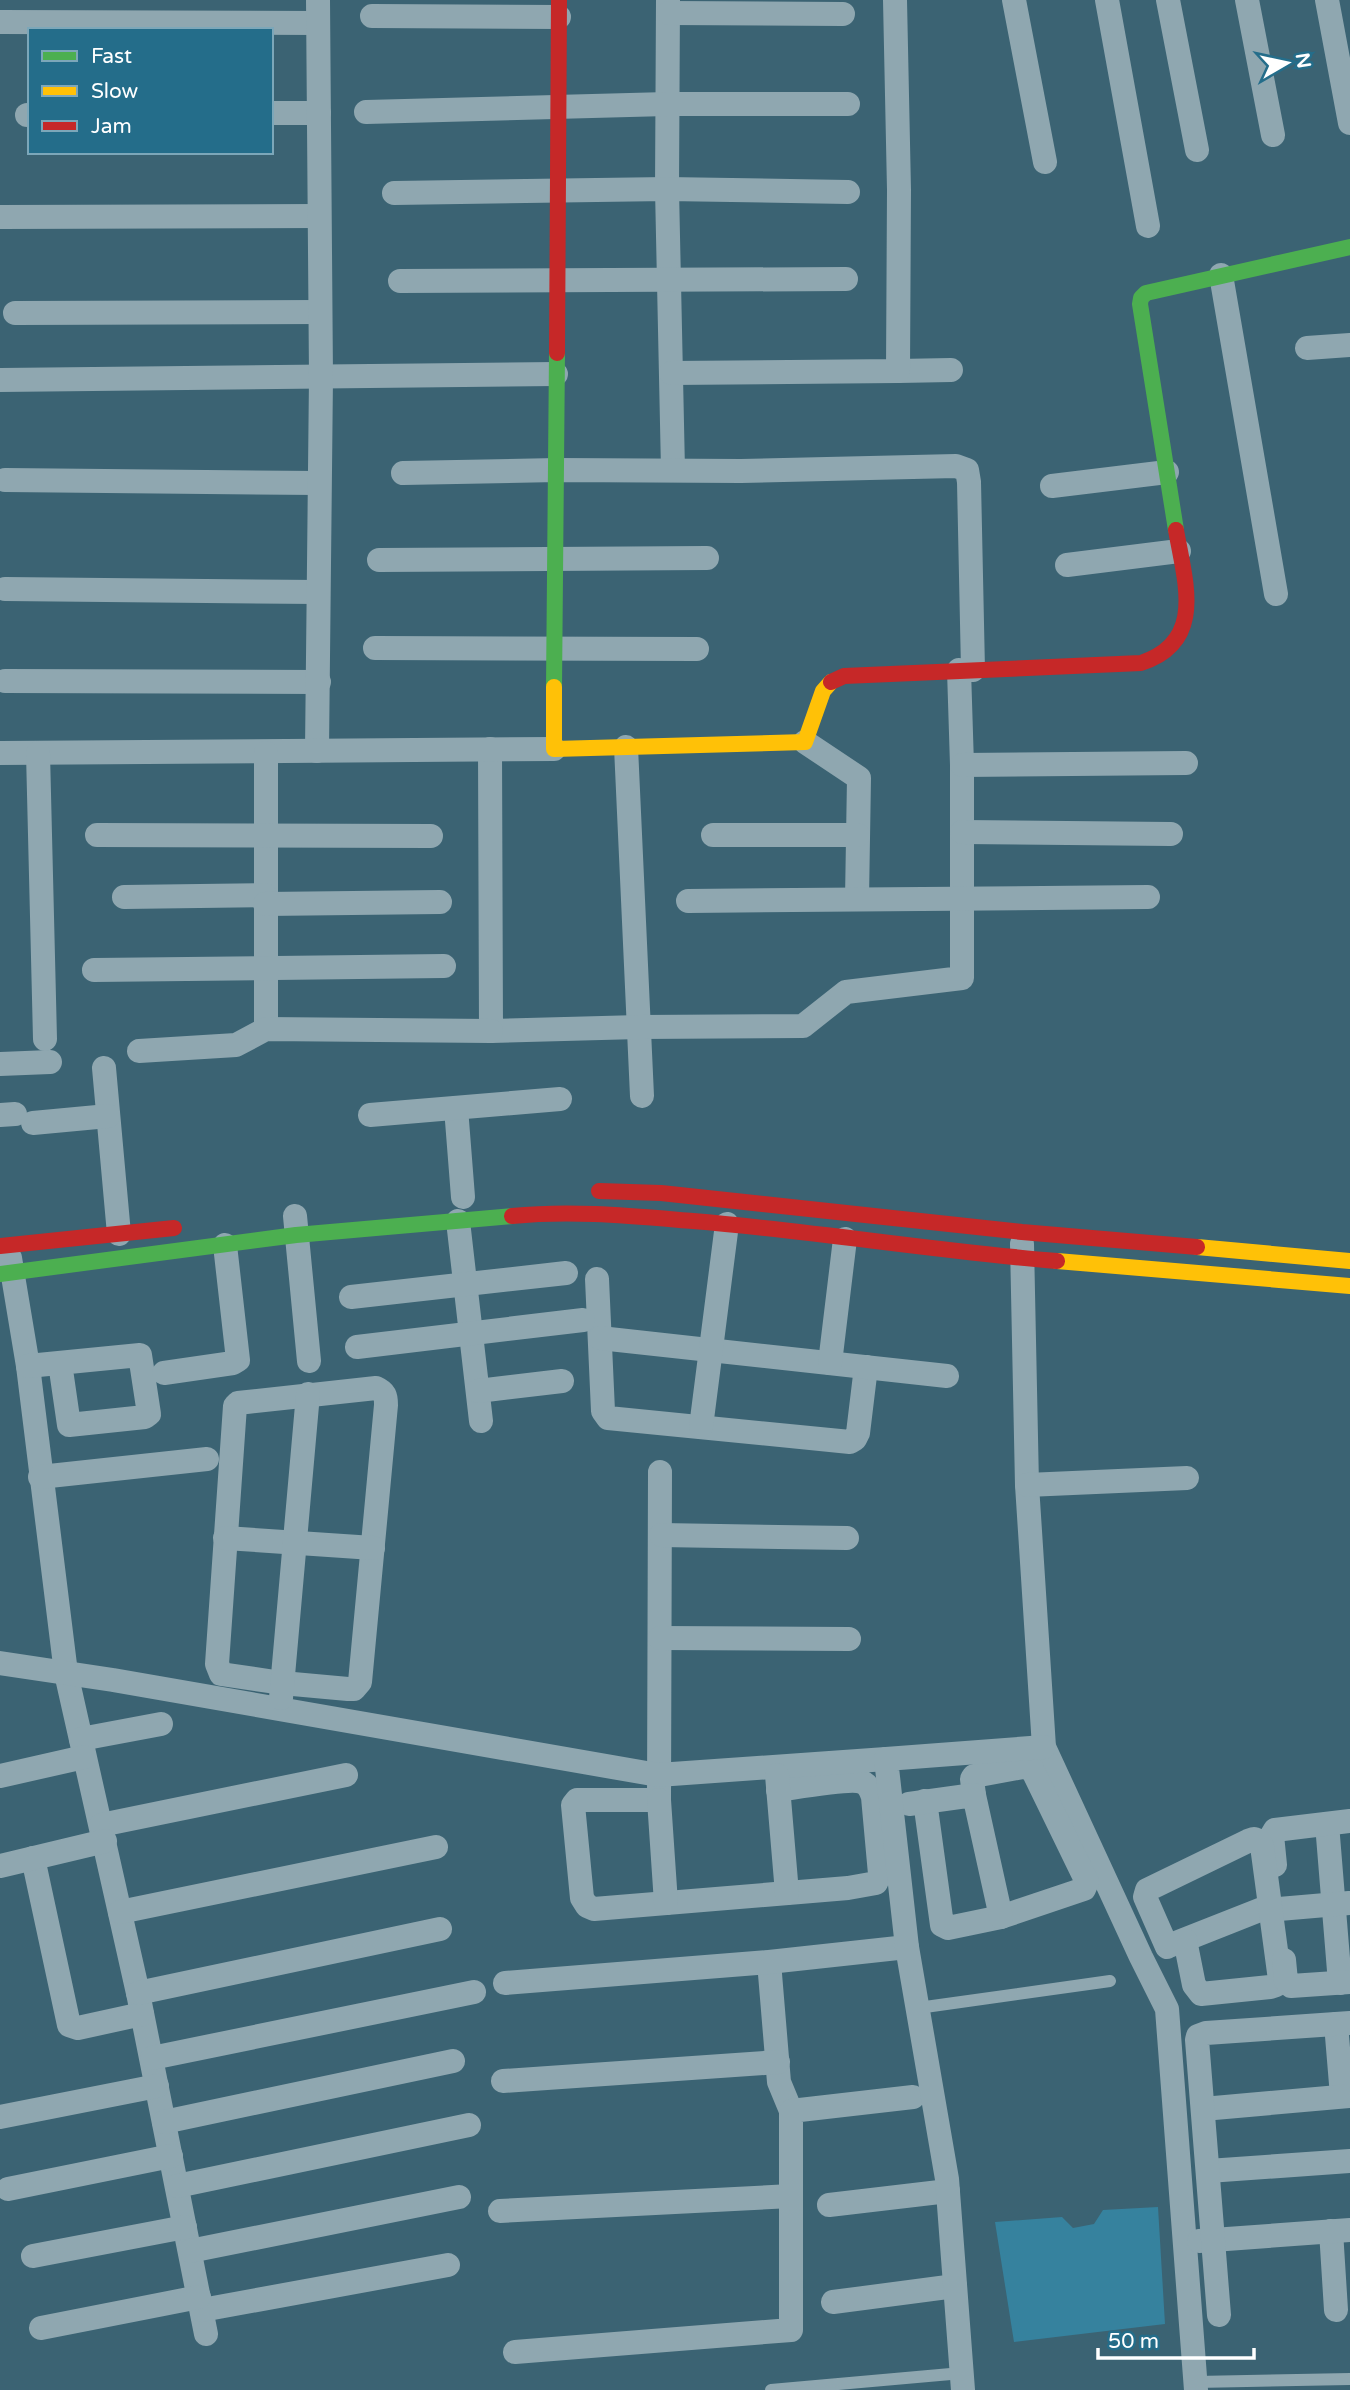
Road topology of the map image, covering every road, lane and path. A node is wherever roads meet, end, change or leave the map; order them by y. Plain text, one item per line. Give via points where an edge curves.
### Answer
1 (895, 0) edge
2 (1014, 0) edge
3 (1107, 0) edge
4 (1168, 0) edge
5 (1248, 0) edge
6 (1328, 0) edge
7 (669, 6) edge
8 (559, 9) edge
9 (318, 12) edge
10 (843, 14) dead end
11 (372, 16) dead end
12 (0, 22) edge
13 (667, 104) junction
14 (848, 104) dead end
15 (558, 108) junction
16 (366, 112) dead end
17 (273, 113) edge
18 (319, 113) junction
19 (1350, 123) edge
20 (1273, 135) dead end
21 (1197, 149) dead end
22 (1045, 162) dead end
23 (667, 189) junction
24 (558, 190) junction
25 (848, 192) dead end
26 (394, 193) dead end
27 (319, 216) junction
28 (0, 217) edge
29 (1148, 226) dead end
30 (1350, 247) edge
31 (1221, 275) junction
32 (668, 278) junction
33 (846, 279) dead end
34 (557, 280) junction
35 (400, 281) dead end
36 (320, 312) junction
37 (15, 313) dead end
38 (1350, 345) edge
39 (1307, 348) dead end
40 (951, 370) dead end
41 (898, 371) junction
42 (671, 373) junction
43 (556, 374) junction
44 (321, 377) junction
45 (0, 380) edge
46 (556, 470) junction
47 (673, 470) junction
48 (1167, 472) junction
49 (403, 473) dead end
50 (5, 480) dead end
51 (318, 483) junction
52 (1052, 486) dead end
53 (1179, 551) junction
54 (706, 558) dead end
55 (556, 559) junction
56 (379, 560) dead end
57 (1067, 565) dead end
58 (5, 589) dead end
59 (318, 592) junction
60 (1276, 594) dead end
61 (375, 648) dead end
62 (555, 649) junction
63 (697, 649) dead end
64 (966, 670) junction
65 (5, 681) dead end
66 (318, 682) junction
67 (805, 742) junction
68 (626, 747) junction
69 (490, 749) junction
70 (554, 749) junction
71 (317, 751) junction
72 (38, 752) junction
73 (0, 753) edge
74 (266, 753) junction
75 (1186, 763) dead end
76 (962, 765) junction
77 (962, 832) junction
78 (265, 834) junction
79 (1171, 834) dead end
80 (97, 835) dead end
81 (713, 835) dead end
82 (858, 835) junction
83 (431, 836) dead end
84 (124, 897) dead end
85 (1148, 897) dead end
86 (962, 898) junction
87 (265, 899) junction
88 (857, 899) junction
89 (688, 901) dead end
90 (440, 902) dead end
91 (443, 966) dead end
92 (265, 967) junction
93 (94, 970) dead end
94 (639, 1027) junction
95 (267, 1029) junction
96 (491, 1031) junction
97 (139, 1051) dead end
98 (0, 1064) edge
99 (104, 1068) dead end
100 (642, 1096) dead end
101 (560, 1099) dead end
102 (456, 1108) junction
103 (370, 1115) dead end
104 (108, 1116) junction
105 (16, 1117) edge
106 (584, 1191) dead end
107 (461, 1203) junction
108 (297, 1220) junction
109 (727, 1224) junction
110 (186, 1227) dead end
111 (1022, 1232) junction
112 (119, 1234) junction
113 (845, 1240) junction
114 (225, 1245) junction
115 (4, 1246) edge
116 (1021, 1258) junction
117 (1350, 1261) edge
118 (6, 1273) edge
119 (566, 1273) dead end
120 (597, 1279) dead end
121 (464, 1284) junction
122 (1350, 1286) edge
123 (351, 1297) dead end
124 (592, 1329) junction
125 (471, 1333) junction
126 (357, 1347) dead end
127 (711, 1349) junction
128 (309, 1361) dead end
129 (60, 1363) dead end
130 (830, 1363) junction
131 (28, 1366) junction
132 (866, 1367) junction
133 (164, 1373) dead end
134 (947, 1376) dead end
135 (562, 1381) dead end
136 (478, 1391) junction
137 (308, 1394) junction
138 (481, 1421) dead end
139 (701, 1427) junction
140 (207, 1459) dead end
141 (660, 1472) dead end
142 (40, 1477) junction
143 (1187, 1478) dead end
144 (1027, 1485) junction
145 (661, 1535) junction
146 (225, 1538) junction
147 (848, 1538) dead end
148 (295, 1543) junction
149 (373, 1548) junction
150 (660, 1638) junction
151 (849, 1639) dead end
152 (0, 1663) edge
153 (66, 1673) junction
154 (282, 1684) junction
155 (279, 1709) junction
156 (161, 1724) dead end
157 (1044, 1746) junction
158 (82, 1748) junction
159 (886, 1759) junction
160 (346, 1775) dead end
161 (658, 1775) junction
162 (0, 1776) edge
163 (778, 1778) junction
164 (974, 1795) junction
165 (659, 1800) junction
166 (925, 1801) junction
167 (891, 1806) junction
168 (1338, 1823) edge
169 (103, 1833) junction
170 (436, 1847) dead end
171 (33, 1858) junction
172 (0, 1866) edge
173 (787, 1893) junction
174 (666, 1903) junction
175 (1342, 1904) edge
176 (1274, 1908) junction
177 (120, 1912) junction
178 (1001, 1917) junction
179 (440, 1929) dead end
180 (1176, 1943) junction
181 (906, 1947) junction
182 (1141, 1957) junction
183 (769, 1962) junction
184 (1111, 1981) dead end
185 (505, 1983) dead end
186 (1347, 1986) edge
187 (474, 1992) dead end
188 (140, 2004) junction
189 (918, 2008) junction
190 (1167, 2009) junction
191 (1343, 2024) edge
192 (152, 2058) junction
193 (453, 2061) dead end
194 (778, 2062) junction
195 (503, 2081) dead end
196 (157, 2086) junction
197 (1346, 2096) edge
198 (913, 2097) dead end
199 (1203, 2109) junction
200 (791, 2111) junction
201 (0, 2117) edge
202 (164, 2122) junction
203 (469, 2125) dead end
204 (171, 2156) junction
205 (1350, 2161) edge
206 (1208, 2171) junction
207 (177, 2186) junction
208 (8, 2189) dead end
209 (948, 2191) junction
210 (791, 2196) junction
211 (459, 2197) dead end
212 (830, 2205) dead end
213 (500, 2211) dead end
214 (1341, 2231) edge
215 (187, 2239) junction
216 (1213, 2241) junction
217 (1185, 2242) junction
218 (33, 2256) dead end
219 (448, 2265) dead end
220 (955, 2286) junction
221 (833, 2302) dead end
222 (1336, 2310) dead end
223 (202, 2314) junction
224 (1219, 2315) dead end
225 (41, 2328) dead end
226 (515, 2352) dead end
227 (1350, 2379) edge
228 (962, 2382) edge
229 (1310, 2385) edge
230 (1196, 2386) edge
231 (804, 2389) edge
232 (771, 2390) edge

1 - 41 street
2 - 22 street
3 - 29 street
4 - 21 street
5 - 20 street
6 - 19 street
7 - 10 street
7 - 13 street
8 - 11 street
8 - 15 street
9 - 12 street
9 - 18 street
13 - 14 street
13 - 15 street
13 - 23 street
15 - 16 street
15 - 24 street
17 - 18 street
18 - 27 street
23 - 24 street
23 - 25 street
23 - 32 street
24 - 26 street
24 - 34 street
27 - 28 street
27 - 36 street
30 - 31 street
31 - 48 street via 1141,298
31 - 60 street
32 - 33 street
32 - 34 street
32 - 42 street
34 - 35 street
34 - 43 street
36 - 37 street
36 - 44 street
38 - 39 street
40 - 41 street
41 - 42 street
42 - 47 street
43 - 44 street
43 - 46 street
44 - 45 street
44 - 51 street
46 - 47 street
46 - 49 street
46 - 55 street
47 - 64 street via 956,466 967,470
48 - 52 street
48 - 53 street
50 - 51 street
51 - 59 street
53 - 57 street
53 - 64 street via 1186,613 1180,639 1159,659
54 - 55 street
55 - 56 street
55 - 62 street
58 - 59 street
59 - 66 street
61 - 62 street
62 - 63 street
62 - 70 street
64 - 67 street via 833,680 823,691
64 - 76 street
65 - 66 street
66 - 71 street
67 - 68 street
67 - 82 street via 859,778
68 - 70 street
68 - 94 street
69 - 70 street
69 - 71 street
69 - 96 street
71 - 74 street
72 - 73 street
72 - 74 street
72 - 98 street via 47,1051
74 - 78 street
75 - 76 street
76 - 77 street
77 - 79 street
77 - 86 street
78 - 80 street
78 - 83 street
78 - 87 street
81 - 82 street
82 - 88 street
84 - 87 street
85 - 86 street
86 - 88 street
86 - 94 street via 962,978 846,992 803,1026
87 - 90 street
87 - 92 street
88 - 89 street
91 - 92 street
92 - 93 street
92 - 95 street
94 - 96 street
94 - 100 street
95 - 96 street
95 - 97 street via 236,1045
99 - 104 street
101 - 102 street
102 - 103 street
102 - 107 street
104 - 105 street
104 - 112 street
106 - 111 street via 661,1194
107 - 108 street
107 - 109 street via 542,1213
107 - 121 street
108 - 114 street
108 - 128 street
109 - 113 street
109 - 127 street
110 - 112 street
111 - 116 street
111 - 117 street
112 - 115 street
113 - 116 street
113 - 130 street
114 - 118 street
114 - 133 street via 238,1360
115 - 118 street
116 - 122 street
116 - 144 street
118 - 131 street
119 - 121 street
120 - 124 street
121 - 123 street
121 - 125 street
124 - 125 street
124 - 127 street
124 - 139 street via 606,1416
125 - 126 street
125 - 136 street
127 - 130 street
127 - 139 street
129 - 131 street
130 - 132 street
131 - 142 street
132 - 134 street
132 - 139 street via 858,1433 850,1442
135 - 136 street
136 - 138 street
137 - 146 street via 235,1406
137 - 148 street
137 - 149 street via 376,1388 386,1396
140 - 142 street
141 - 145 street
142 - 153 street
143 - 144 street
144 - 157 street
145 - 147 street
145 - 150 street
146 - 148 street
146 - 154 street via 219,1670 226,1676
148 - 149 street
148 - 154 street
149 - 154 street via 360,1682 354,1689
150 - 151 street
150 - 161 street
152 - 153 street
153 - 155 street
153 - 158 street
154 - 155 street
155 - 161 street
156 - 158 street
157 - 159 street
157 - 182 street
158 - 162 street
158 - 169 street
159 - 163 street
159 - 167 street
160 - 169 street
161 - 163 street
161 - 165 street
163 - 173 street
163 - 173 street via 865,1784 873,1797 880,1874 876,1883 867,1886
164 - 166 street
164 - 178 street
164 - 178 street via 974,1776 1031,1769 1087,1882 1084,1889
165 - 174 street
165 - 174 street via 581,1798 573,1805 582,1899 587,1906
166 - 167 street
166 - 178 street via 942,1924 948,1928
167 - 181 street
168 - 175 street
168 - 176 street via 1273,1832
169 - 171 street
169 - 177 street
170 - 177 street
171 - 172 street
171 - 188 street via 69,2025 78,2028
173 - 174 street
175 - 176 street
175 - 186 street
176 - 180 street
176 - 180 street via 1280,1980 1276,1985 1201,1994
176 - 180 street via 1262,1846 1254,1839 1248,1841 1147,1890 1145,1897
176 - 186 street via 1287,1984
177 - 188 street
179 - 188 street
180 - 182 street
181 - 183 street
181 - 189 street
182 - 190 street
183 - 185 street
183 - 194 street
184 - 189 lane
186 - 190 street
187 - 192 street
188 - 192 street
189 - 209 street
190 - 217 street
191 - 197 street
191 - 199 street via 1198,2036
192 - 196 street
193 - 202 street
194 - 195 street
194 - 200 street via 779,2082
196 - 201 street
196 - 202 street
197 - 199 street
198 - 200 street
199 - 206 street
200 - 210 street
202 - 204 street
203 - 207 street
204 - 207 street
204 - 208 street
205 - 206 street
206 - 216 street
207 - 215 street
209 - 212 street
209 - 220 street
210 - 213 street
210 - 226 street via 791,2330
211 - 215 street
214 - 216 street
214 - 222 street
215 - 218 street
215 - 223 street
216 - 217 street
216 - 224 street
217 - 230 street
219 - 223 street
220 - 221 street
220 - 228 street
223 - 225 street
227 - 229 lane
228 - 231 lane
229 - 230 lane
231 - 232 lane

